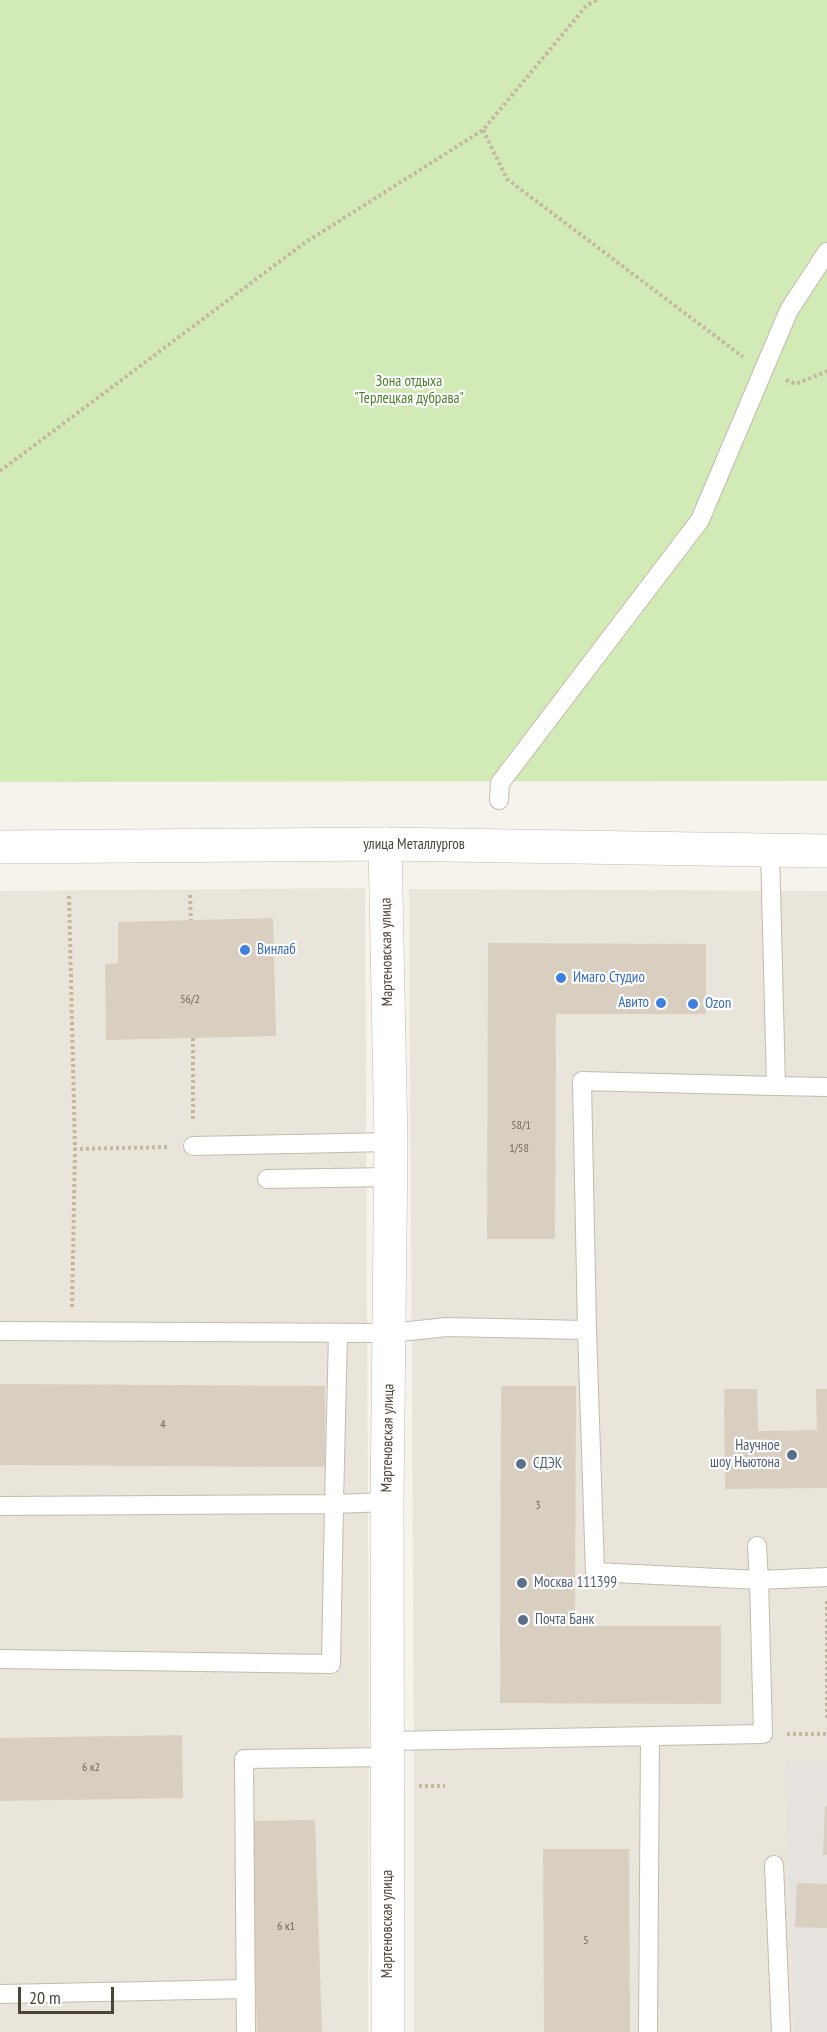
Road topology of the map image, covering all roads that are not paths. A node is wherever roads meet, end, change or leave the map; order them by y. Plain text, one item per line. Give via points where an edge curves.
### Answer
1 (827, 252) edge
2 (498, 800) dead end
3 (385, 844) junction
4 (0, 847) edge
5 (770, 850) junction
6 (827, 851) edge
7 (776, 1086) junction
8 (827, 1087) edge
9 (391, 1142) junction
10 (193, 1146) road end
11 (390, 1177) junction
12 (267, 1179) dead end
13 (587, 1330) junction
14 (0, 1331) edge
15 (338, 1333) junction
16 (390, 1333) junction
17 (387, 1502) junction
18 (334, 1504) junction
19 (0, 1506) edge
20 (757, 1546) dead end
21 (827, 1577) edge
22 (759, 1580) junction
23 (0, 1659) edge
24 (650, 1736) junction
25 (388, 1749) junction
26 (774, 1865) dead end
27 (246, 1989) junction
28 (0, 1994) edge
29 (246, 2032) edge
30 (388, 2032) edge
31 (648, 2032) edge
32 (781, 2032) edge

1 - 2 lane via 789,310 700,520 514,763 500,783
3 - 4 street, улица Металлургов
3 - 5 street, улица Металлургов
3 - 9 street, Мартеновская улица
5 - 6 street, улица Металлургов
5 - 7 lane
7 - 8 lane
7 - 13 lane via 582,1081
9 - 10 lane
9 - 11 street, Мартеновская улица
11 - 12 lane
11 - 16 street, Мартеновская улица
13 - 16 lane via 447,1327
13 - 22 lane via 595,1572
14 - 15 lane
15 - 16 lane
15 - 18 lane
16 - 17 street, Мартеновская улица
17 - 18 lane
17 - 25 street, Мартеновская улица
18 - 19 lane
18 - 23 lane via 332,1665
20 - 22 lane
21 - 22 lane
22 - 24 lane via 763,1734
24 - 25 lane
24 - 31 lane
25 - 27 lane via 244,1759
25 - 30 street, Мартеновская улица
26 - 32 lane
27 - 28 lane
27 - 29 lane

